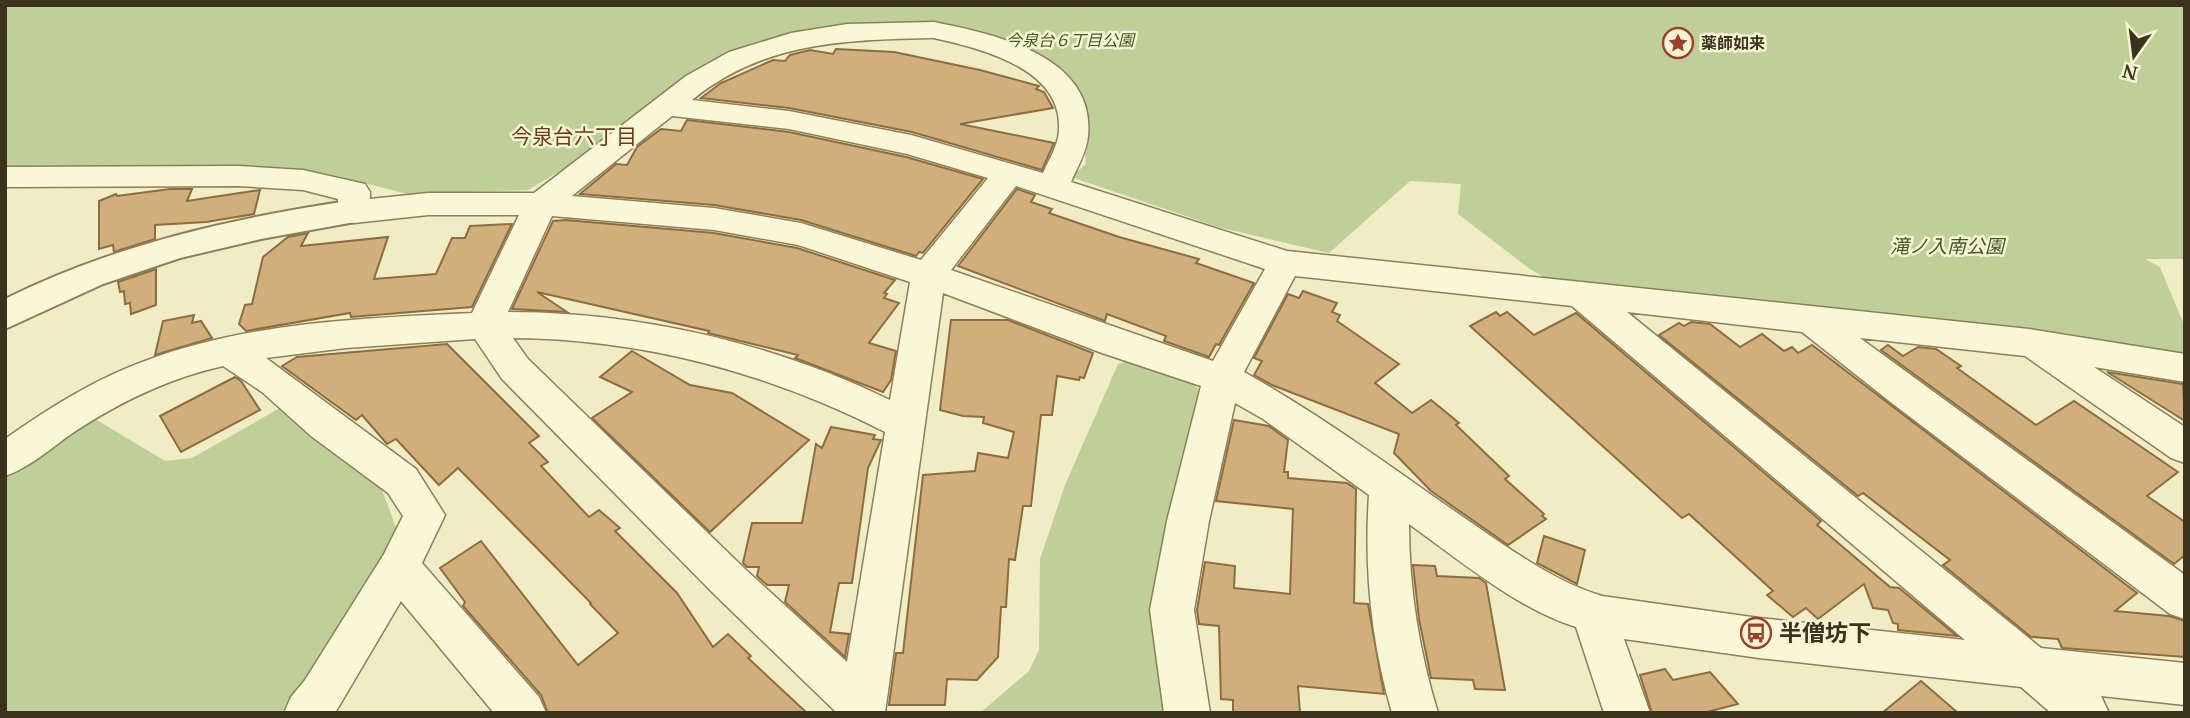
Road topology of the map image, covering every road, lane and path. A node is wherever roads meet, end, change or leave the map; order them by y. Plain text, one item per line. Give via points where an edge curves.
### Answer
1 (664, 106) junction
2 (1009, 173) junction
3 (6, 178) edge
4 (1053, 187) junction
5 (541, 204) junction
6 (354, 212) junction
7 (1285, 263) junction
8 (928, 275) junction
9 (1584, 297) junction
10 (5, 315) edge
11 (1813, 321) junction
12 (484, 325) junction
13 (2029, 343) junction
14 (229, 352) junction
15 (2185, 368) edge
16 (1222, 378) junction
17 (907, 426) junction
18 (2185, 447) edge
19 (5, 460) edge
20 (1390, 486) junction
21 (399, 567) junction
22 (2185, 600) edge
23 (1593, 613) junction
24 (2031, 667) junction
25 (2185, 684) edge
26 (863, 711) edge
27 (307, 713) edge
28 (523, 713) edge
29 (1187, 713) edge
30 (1415, 713) edge
31 (1627, 713) edge
32 (2086, 713) edge

1 - 2 street via 789,120 911,145
1 - 4 street via 722,67 791,41 901,29 967,36 1026,58 1060,85 1073,115 1073,139
1 - 5 street
2 - 4 street
2 - 8 street
3 - 6 street via 179,175 303,180 354,192
4 - 7 street
5 - 6 street via 428,204
5 - 8 street via 714,219 801,234
5 - 12 street
6 - 10 street via 210,236 155,251 64,285
7 - 9 street
7 - 16 street
8 - 16 street
8 - 17 street
9 - 11 street
9 - 24 street
11 - 13 street
11 - 22 street
12 - 14 street via 306,338
12 - 17 street via 529,325 692,346 773,369
12 - 26 street via 514,369
13 - 15 street
13 - 18 street
14 - 19 street via 162,369 120,387 72,413
14 - 21 street via 402,481 425,515
16 - 20 street via 1276,408
16 - 29 street via 1172,610
17 - 26 street
20 - 23 street via 1491,559 1566,605
20 - 30 street via 1391,595
21 - 27 street
21 - 28 street
23 - 24 street via 1683,629
23 - 31 street
24 - 25 street
24 - 32 street

